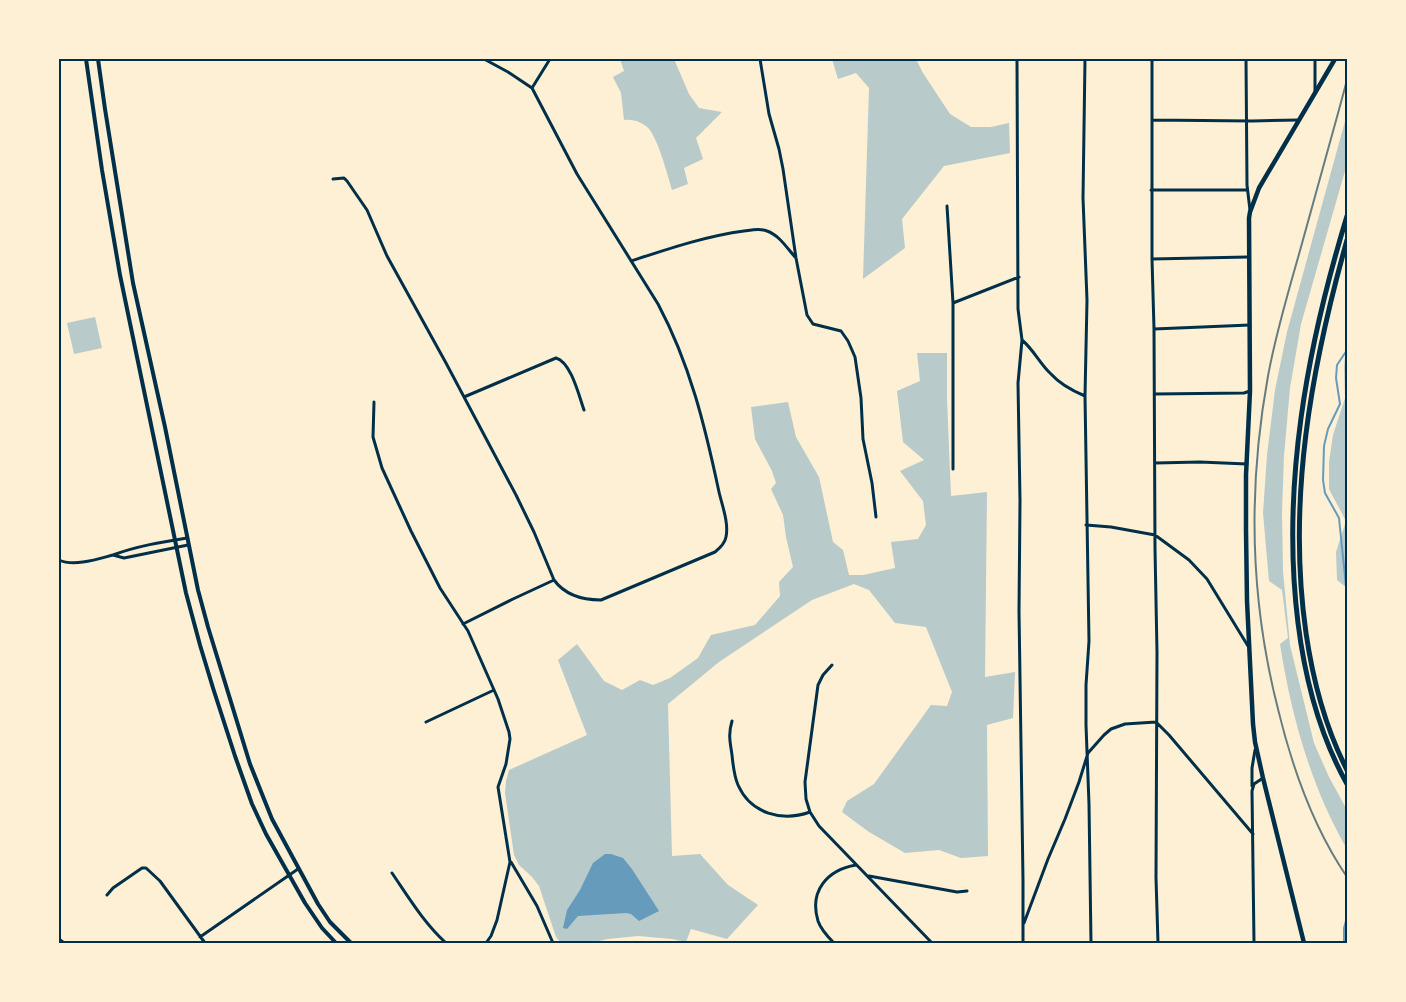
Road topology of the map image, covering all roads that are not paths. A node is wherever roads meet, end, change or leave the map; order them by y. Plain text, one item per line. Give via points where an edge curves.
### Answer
1 (86, 59) edge
2 (98, 59) edge
3 (484, 59) edge
4 (550, 59) edge
5 (760, 59) edge
6 (1017, 59) edge
7 (1085, 59) edge
8 (1152, 59) edge
9 (1246, 59) edge
10 (1315, 59) edge
11 (1335, 59) edge
12 (532, 88) junction
13 (1315, 94) junction
14 (1152, 120) junction
15 (1299, 120) junction
16 (1247, 121) junction
17 (333, 180) dead end
18 (1152, 190) junction
19 (1247, 190) junction
20 (947, 206) dead end
21 (1250, 212) junction
22 (1347, 216) edge
23 (122, 218) junction
24 (111, 219) junction
25 (1347, 240) edge
26 (1248, 257) junction
27 (796, 258) junction
28 (1152, 259) junction
29 (631, 261) junction
30 (1019, 277) junction
31 (954, 303) junction
32 (1250, 325) junction
33 (1154, 329) junction
34 (1022, 340) junction
35 (1250, 391) junction
36 (1154, 394) junction
37 (1085, 396) junction
38 (464, 397) junction
39 (374, 402) dead end
40 (584, 410) dead end
41 (1155, 463) junction
42 (1247, 464) junction
43 (953, 469) dead end
44 (876, 517) dead end
45 (1086, 524) junction
46 (1155, 535) junction
47 (187, 538) junction
48 (174, 540) junction
49 (188, 545) junction
50 (176, 547) junction
51 (113, 555) junction
52 (59, 560) edge
53 (554, 580) junction
54 (463, 624) junction
55 (1250, 648) junction
56 (832, 664) dead end
57 (494, 690) junction
58 (732, 721) dead end
59 (426, 722) dead end
60 (1156, 722) junction
61 (1256, 747) junction
62 (1088, 753) junction
63 (1347, 770) edge
64 (1263, 778) junction
65 (1347, 784) edge
66 (1252, 791) junction
67 (810, 812) junction
68 (1253, 834) junction
69 (510, 862) junction
70 (856, 865) junction
71 (298, 869) junction
72 (392, 874) dead end
73 (289, 875) junction
74 (868, 876) junction
75 (967, 891) dead end
76 (107, 895) dead end
77 (1023, 927) junction
78 (200, 937) junction
79 (59, 938) edge
80 (64, 943) edge
81 (205, 943) edge
82 (336, 943) edge
83 (352, 943) edge
84 (446, 943) edge
85 (486, 943) edge
86 (553, 943) edge
87 (834, 943) edge
88 (932, 943) edge
89 (1023, 943) edge
90 (1091, 943) edge
91 (1158, 943) edge
92 (1254, 943) edge
93 (1304, 943) edge

1 - 24 street
2 - 23 street
3 - 12 street
4 - 12 street
5 - 27 street via 768,114 779,149
6 - 30 street
7 - 37 street
8 - 14 street
9 - 16 street
10 - 13 street
11 - 13 main road
12 - 29 street via 578,174
13 - 15 main road
14 - 16 street
14 - 18 street
15 - 16 street
15 - 21 main road via 1259,188
16 - 19 street
17 - 38 street via 344,178 367,210 387,256
18 - 19 street
18 - 28 street
19 - 21 street
20 - 31 street
21 - 26 main road
22 - 65 highway via 1307,383 1296,458 1292,524 1294,589 1304,665 1321,727
23 - 24 street
23 - 47 street
24 - 48 street
25 - 63 highway via 1325,326 1308,417 1301,471 1299,536 1302,601 1314,676 1326,723
26 - 28 street
26 - 32 main road
27 - 29 street via 770,232 758,229 720,234
27 - 44 street via 808,319 813,324 841,331 855,358 863,439
28 - 33 street
29 - 53 street via 665,318 690,377 713,464 726,537 716,552 601,600 579,598 559,587
30 - 31 street
30 - 34 street
31 - 43 street
32 - 33 street
32 - 35 main road
33 - 36 street
34 - 37 street via 1051,375
34 - 77 street via 1018,383
35 - 36 street
35 - 42 main road
36 - 41 street
37 - 45 street
38 - 40 street via 556,358 569,370
38 - 53 street via 516,495
39 - 54 street via 373,437 382,468 440,588
41 - 42 street
41 - 46 street
42 - 55 main road via 1246,567
45 - 46 street
45 - 62 street
46 - 55 street via 1190,560 1207,580
46 - 60 street
47 - 48 street
47 - 49 street
48 - 50 street
48 - 51 street
49 - 50 street
49 - 71 street via 208,627 250,764 272,819
50 - 51 street via 124,558
50 - 73 street via 200,646 235,756 261,825
51 - 52 street via 83,562
53 - 54 street
54 - 57 street
55 - 61 main road
56 - 67 street via 818,685 815,702 805,782
57 - 59 street
57 - 69 street via 510,740 498,787
58 - 67 street via 729,733 734,773 746,797 754,806 774,815 793,816
60 - 62 street via 1124,724 1111,729
60 - 68 street
60 - 91 street
61 - 64 main road
61 - 66 street
62 - 77 street
62 - 90 street
64 - 66 street via 1254,784
64 - 93 main road
66 - 68 street
67 - 70 street
68 - 92 street
69 - 85 street via 497,920
69 - 86 street via 537,906
70 - 74 street
70 - 87 street via 828,877 817,894 818,922
71 - 73 street
71 - 83 street via 330,922
72 - 84 street via 434,932
73 - 78 street
73 - 82 street via 316,921
74 - 75 street
74 - 88 street
76 - 78 street via 146,868 160,881
77 - 89 street
78 - 81 street
79 - 80 street

